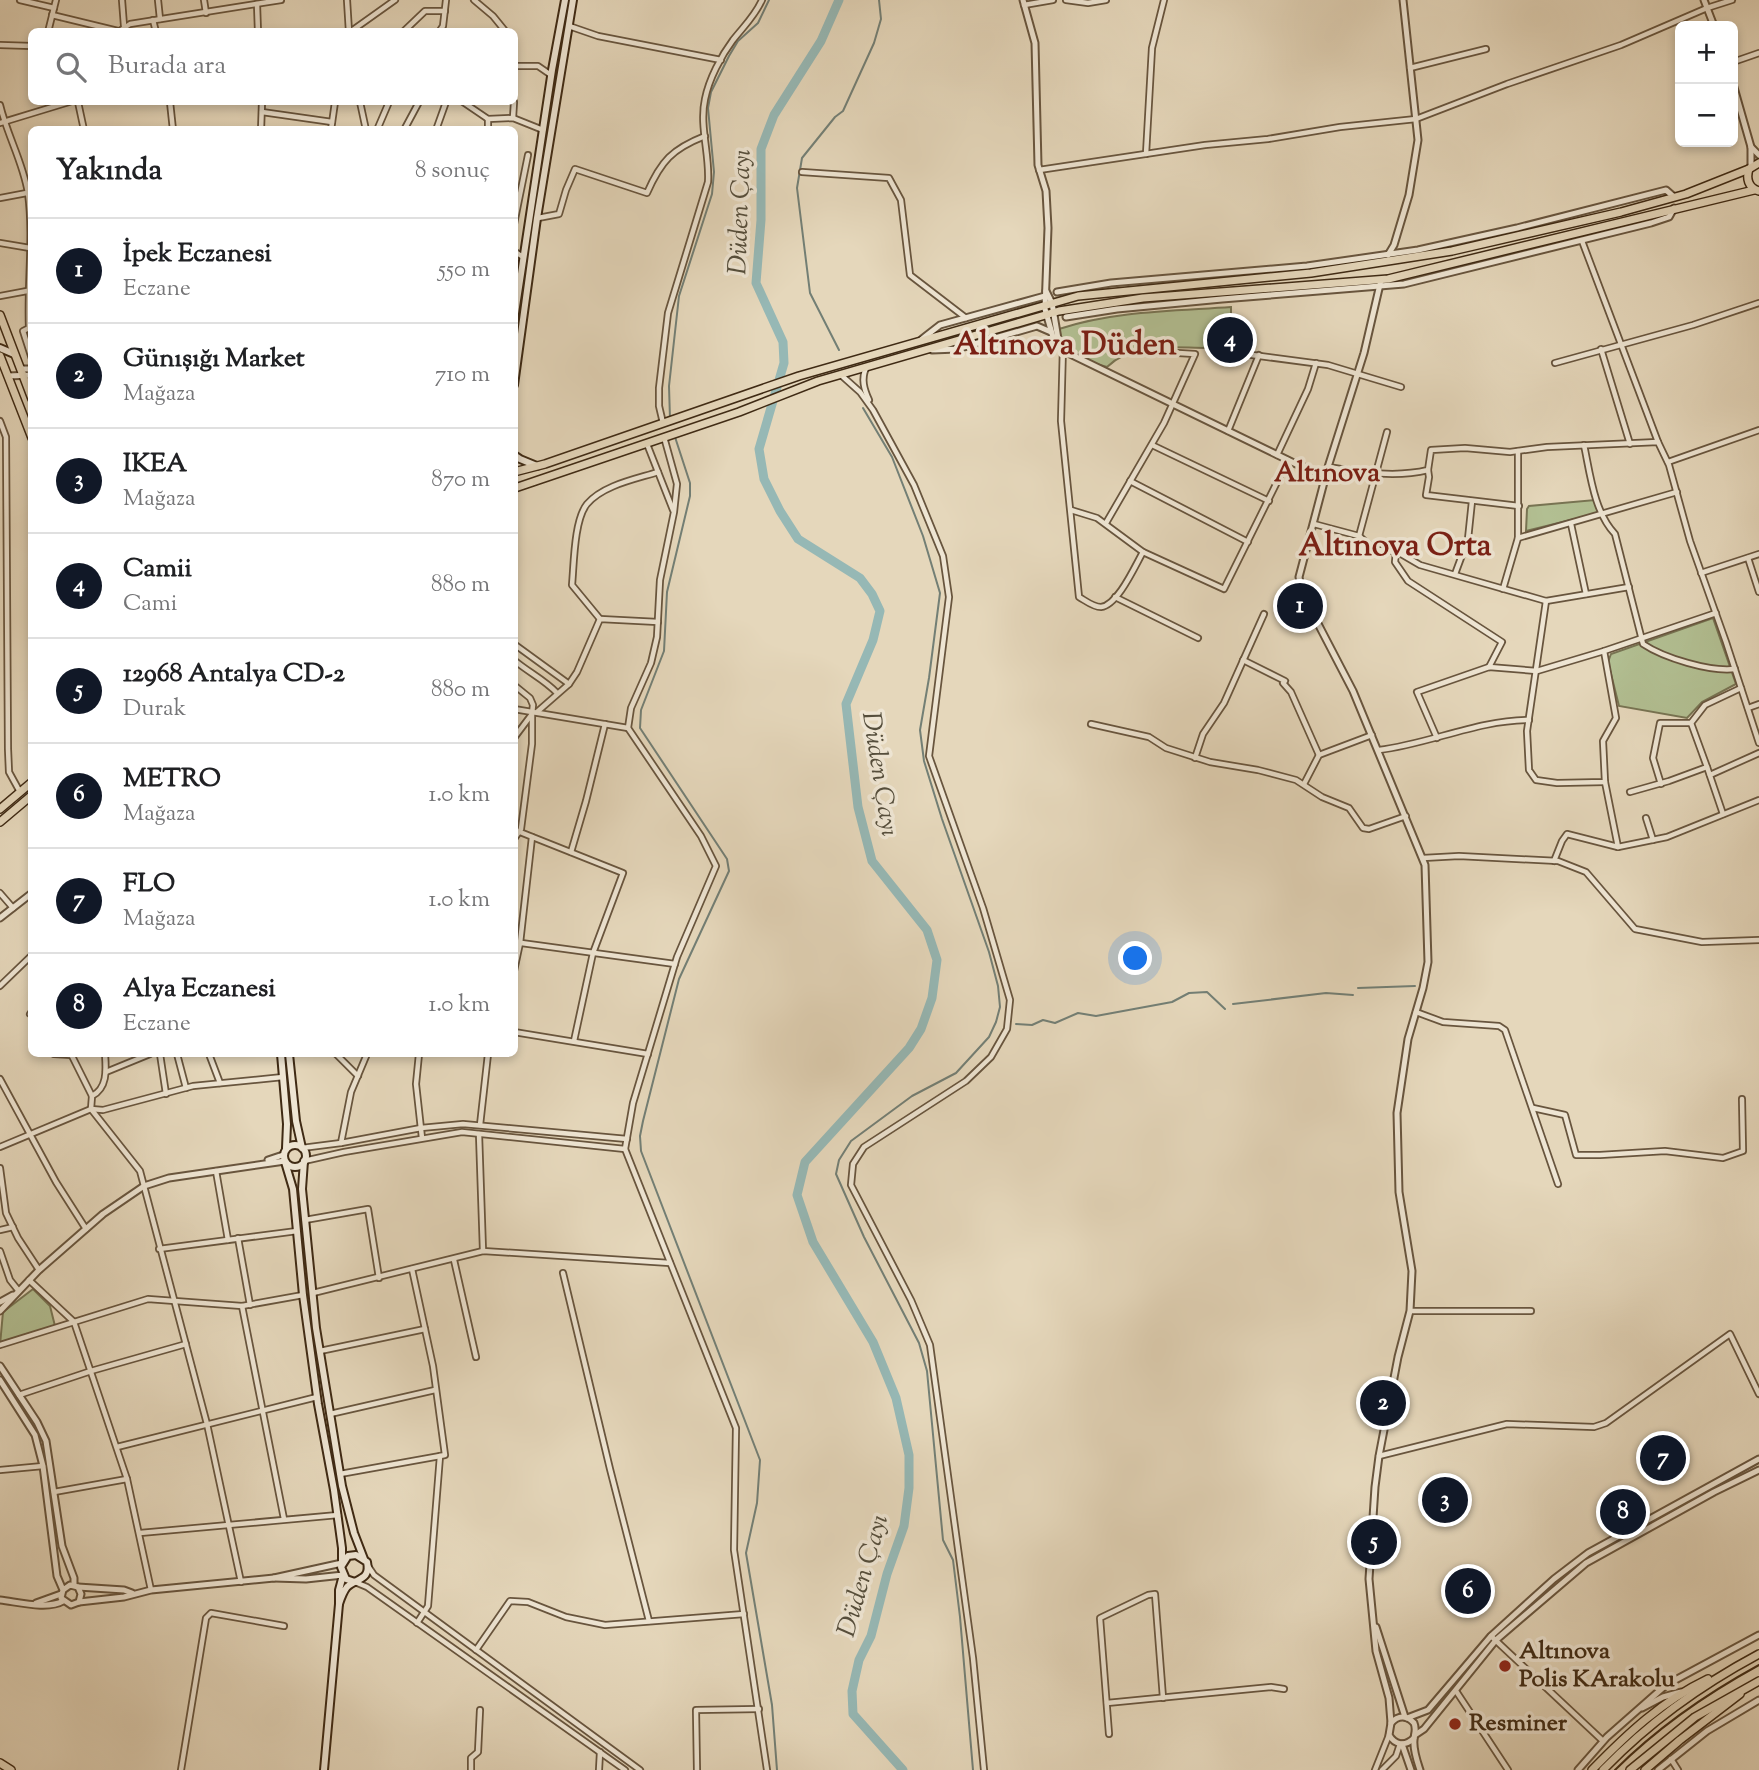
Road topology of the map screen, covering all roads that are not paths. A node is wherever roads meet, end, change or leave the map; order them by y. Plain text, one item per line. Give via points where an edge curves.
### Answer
1 (20, 0) edge
2 (56, 0) edge
3 (122, 0) edge
4 (158, 0) edge
5 (204, 0) edge
6 (241, 0) edge
7 (281, 0) edge
8 (347, 0) edge
9 (395, 0) edge
10 (446, 0) edge
11 (474, 0) edge
12 (565, 0) edge
13 (573, 0) edge
14 (762, 0) edge
15 (1052, 0) edge
16 (1066, 0) edge
17 (1106, 0) edge
18 (1164, 0) edge
19 (1404, 0) edge
20 (1704, 0) edge
21 (1731, 0) edge
22 (260, 3) edge
23 (1023, 3) edge
24 (242, 7) junction
25 (54, 8) junction
26 (1707, 8) junction
27 (444, 11) junction
28 (206, 13) junction
29 (52, 15) junction
30 (160, 19) junction
31 (153, 20) junction
32 (1712, 21) edge
33 (124, 26) junction
34 (569, 26) junction
35 (49, 28) edge
36 (106, 28) edge
37 (122, 28) edge
38 (155, 28) edge
39 (258, 28) edge
40 (349, 28) edge
41 (355, 28) edge
42 (406, 28) edge
43 (441, 28) edge
44 (503, 28) edge
45 (0, 45) edge
46 (28, 46) edge
47 (1486, 49) dead end
48 (1759, 53) edge
49 (721, 60) junction
50 (1738, 60) edge
51 (518, 66) edge
52 (1410, 68) junction
53 (551, 76) junction
54 (1738, 102) edge
55 (0, 105) edge
56 (59, 105) edge
57 (79, 105) edge
58 (170, 105) edge
59 (262, 105) edge
60 (335, 105) edge
61 (361, 105) edge
62 (388, 105) edge
63 (417, 105) edge
64 (445, 105) edge
65 (467, 105) edge
66 (514, 105) edge
67 (262, 112) junction
68 (513, 118) junction
69 (488, 119) junction
70 (1416, 119) junction
71 (332, 122) junction
72 (2, 123) edge
73 (83, 126) edge
74 (173, 126) edge
75 (261, 126) edge
76 (332, 126) edge
77 (365, 126) edge
78 (379, 126) edge
79 (406, 126) edge
80 (437, 126) edge
81 (488, 126) edge
82 (543, 130) junction
83 (705, 136) junction
84 (1751, 147) junction
85 (1146, 154) junction
86 (528, 155) dead end
87 (1759, 155) edge
88 (1759, 163) edge
89 (1750, 168) junction
90 (1040, 170) junction
91 (802, 172) dead end
92 (28, 186) edge
93 (1757, 190) edge
94 (28, 193) edge
95 (0, 198) edge
96 (518, 204) edge
97 (1674, 208) junction
98 (537, 218) junction
99 (1582, 241) junction
100 (0, 243) edge
101 (28, 248) edge
102 (518, 254) edge
103 (523, 257) junction
104 (1389, 258) junction
105 (1373, 262) junction
106 (1398, 277) junction
107 (28, 280) edge
108 (1379, 282) junction
109 (1111, 283) junction
110 (27, 291) junction
111 (518, 292) edge
112 (1057, 292) dead end
113 (1100, 293) junction
114 (0, 296) edge
115 (1047, 299) junction
116 (1106, 302) junction
117 (1759, 303) edge
118 (1117, 309) junction
119 (28, 310) edge
120 (1050, 314) junction
121 (0, 315) edge
122 (1066, 317) dead end
123 (966, 318) junction
124 (28, 328) edge
125 (1051, 332) junction
126 (1058, 339) junction
127 (922, 340) junction
128 (1622, 343) junction
129 (1062, 346) junction
130 (28, 347) edge
131 (0, 348) edge
132 (1601, 349) junction
133 (922, 350) junction
134 (1144, 351) dead end
135 (1237, 353) dead end
136 (15, 354) junction
137 (1259, 355) junction
138 (0, 356) edge
139 (518, 356) edge
140 (1316, 363) junction
141 (1555, 363) dead end
142 (867, 366) junction
143 (4, 369) edge
144 (24, 371) edge
145 (840, 374) junction
146 (1357, 374) junction
147 (1401, 387) dead end
148 (1173, 405) junction
149 (873, 410) junction
150 (0, 421) edge
151 (663, 423) junction
152 (28, 428) edge
153 (1759, 430) edge
154 (1228, 431) junction
155 (1387, 432) dead end
156 (664, 437) junction
157 (1658, 442) junction
158 (646, 443) junction
159 (1630, 443) junction
160 (1152, 445) junction
161 (1584, 445) junction
162 (1518, 451) junction
163 (1277, 455) junction
164 (518, 458) edge
165 (1288, 460) junction
166 (1668, 462) junction
167 (537, 466) junction
168 (1328, 467) junction
169 (1428, 470) junction
170 (518, 471) edge
171 (658, 472) junction
172 (1375, 473) junction
173 (1326, 475) junction
174 (1130, 481) junction
175 (518, 487) edge
176 (1677, 492) junction
177 (1269, 501) junction
178 (1472, 501) junction
179 (1519, 506) junction
180 (1071, 510) junction
181 (674, 512) junction
182 (1604, 515) junction
183 (1106, 523) junction
184 (1314, 524) junction
185 (1571, 524) junction
186 (1359, 536) junction
187 (1518, 538) junction
188 (1248, 542) junction
189 (1396, 551) junction
190 (1143, 552) junction
191 (0, 554) edge
192 (7, 554) junction
193 (1759, 554) edge
194 (1748, 558) junction
195 (1701, 573) junction
196 (1455, 574) junction
197 (1629, 587) junction
198 (1503, 589) junction
199 (1759, 592) edge
200 (1586, 594) junction
201 (1115, 597) junction
202 (1546, 601) junction
203 (1716, 613) junction
204 (1264, 614) dead end
205 (600, 619) junction
206 (658, 622) junction
207 (1199, 638) dead end
208 (1642, 638) junction
209 (518, 647) edge
210 (1604, 651) junction
211 (1243, 660) junction
212 (518, 663) edge
213 (1489, 667) junction
214 (1735, 669) junction
215 (1537, 671) junction
216 (569, 684) junction
217 (1741, 688) junction
218 (518, 689) edge
219 (557, 693) junction
220 (1759, 704) edge
221 (1748, 708) junction
222 (518, 710) edge
223 (534, 712) junction
224 (1529, 720) junction
225 (1690, 723) junction
226 (605, 724) junction
227 (1091, 724) dead end
228 (628, 728) junction
229 (518, 733) edge
230 (1372, 735) junction
231 (1437, 738) junction
232 (1759, 743) edge
233 (0, 749) edge
234 (8, 749) junction
235 (1379, 750) junction
236 (1759, 753) edge
237 (1319, 755) junction
238 (1195, 758) junction
239 (1707, 767) junction
240 (1710, 775) junction
241 (1605, 782) junction
242 (1661, 784) junction
243 (28, 785) edge
244 (1304, 785) junction
245 (20, 792) junction
246 (1630, 792) dead end
247 (28, 798) edge
248 (1759, 800) edge
249 (0, 809) edge
250 (1723, 814) junction
251 (1406, 816) junction
252 (1646, 818) dead end
253 (0, 822) edge
254 (520, 832) junction
255 (518, 834) edge
256 (532, 837) junction
257 (1653, 840) junction
258 (1618, 848) junction
259 (571, 852) junction
260 (1423, 858) junction
261 (1555, 861) junction
262 (0, 893) edge
263 (28, 896) edge
264 (13, 908) junction
265 (0, 918) edge
266 (518, 936) edge
267 (1759, 940) edge
268 (518, 943) edge
269 (593, 953) junction
270 (28, 959) edge
271 (675, 964) junction
272 (0, 986) edge
273 (1416, 1012) junction
274 (518, 1033) edge
275 (574, 1041) junction
276 (648, 1055) junction
277 (72, 1057) edge
278 (105, 1057) edge
279 (143, 1057) edge
280 (160, 1057) edge
281 (178, 1057) edge
282 (210, 1057) edge
283 (281, 1057) edge
284 (289, 1057) edge
285 (339, 1057) edge
286 (366, 1057) edge
287 (419, 1057) edge
288 (488, 1057) edge
289 (106, 1072) junction
290 (358, 1076) junction
291 (283, 1077) junction
292 (0, 1080) edge
293 (219, 1083) junction
294 (186, 1088) junction
295 (166, 1094) junction
296 (92, 1096) junction
297 (1742, 1100) dead end
298 (1533, 1108) junction
299 (91, 1109) junction
300 (480, 1125) junction
301 (421, 1128) junction
302 (479, 1133) junction
303 (32, 1135) junction
304 (422, 1138) junction
305 (627, 1139) junction
306 (341, 1143) junction
307 (0, 1147) edge
308 (302, 1148) junction
309 (625, 1149) junction
310 (285, 1156) junction
311 (304, 1161) junction
312 (0, 1168) edge
313 (216, 1170) junction
314 (1558, 1184) dead end
315 (144, 1186) junction
316 (305, 1220) junction
317 (13, 1227) junction
318 (86, 1229) junction
319 (0, 1230) edge
320 (297, 1231) junction
321 (239, 1238) junction
322 (228, 1240) junction
323 (159, 1249) junction
324 (0, 1251) edge
325 (483, 1251) junction
326 (454, 1260) junction
327 (671, 1264) junction
328 (412, 1269) junction
329 (39, 1270) junction
330 (563, 1273) dead end
331 (379, 1278) junction
332 (29, 1280) junction
333 (15, 1292) junction
334 (313, 1293) junction
335 (303, 1295) junction
336 (175, 1300) junction
337 (0, 1302) edge
338 (250, 1305) junction
339 (242, 1306) junction
340 (0, 1311) edge
341 (1410, 1311) junction
342 (1531, 1311) dead end
343 (74, 1322) junction
344 (425, 1329) junction
345 (186, 1344) junction
346 (0, 1345) edge
347 (320, 1351) junction
348 (476, 1357) dead end
349 (0, 1366) edge
350 (91, 1371) junction
351 (0, 1380) edge
352 (436, 1390) junction
353 (1759, 1394) edge
354 (19, 1395) junction
355 (317, 1396) junction
356 (263, 1410) junction
357 (330, 1414) junction
358 (207, 1424) junction
359 (117, 1447) junction
360 (440, 1456) junction
361 (1379, 1456) junction
362 (1759, 1459) edge
363 (43, 1466) junction
364 (0, 1470) edge
365 (1759, 1470) edge
366 (340, 1474) junction
367 (127, 1479) junction
368 (54, 1492) junction
369 (338, 1515) junction
370 (284, 1519) junction
371 (229, 1524) junction
372 (140, 1533) junction
373 (364, 1559) junction
374 (342, 1563) junction
375 (368, 1566) junction
376 (343, 1575) junction
377 (274, 1578) junction
378 (241, 1582) junction
379 (355, 1582) junction
380 (76, 1586) junction
381 (151, 1590) junction
382 (62, 1592) junction
383 (132, 1593) junction
384 (0, 1600) edge
385 (63, 1601) junction
386 (79, 1602) junction
387 (36, 1604) junction
388 (339, 1604) junction
389 (425, 1612) junction
390 (744, 1614) junction
391 (649, 1621) junction
392 (1374, 1621) junction
393 (417, 1623) junction
394 (284, 1626) dead end
395 (1759, 1635) edge
396 (1494, 1638) junction
397 (476, 1650) junction
398 (1759, 1654) edge
399 (1744, 1662) junction
400 (1756, 1682) edge
401 (1284, 1689) dead end
402 (1456, 1691) junction
403 (1684, 1691) junction
404 (1163, 1698) junction
405 (1759, 1700) edge
406 (1107, 1703) junction
407 (1639, 1708) junction
408 (759, 1709) junction
409 (480, 1710) dead end
410 (1406, 1717) junction
411 (1391, 1723) junction
412 (1109, 1734) dead end
413 (1389, 1735) junction
414 (1415, 1737) junction
415 (1603, 1741) junction
416 (1401, 1744) junction
417 (600, 1752) junction
418 (1671, 1758) junction
419 (0, 1763) edge
420 (11, 1770) edge
421 (181, 1770) edge
422 (324, 1770) edge
423 (471, 1770) edge
424 (598, 1770) edge
425 (625, 1770) edge
426 (640, 1770) edge
427 (697, 1770) edge
428 (767, 1770) edge
429 (984, 1770) edge
430 (1375, 1770) edge
431 (1382, 1770) edge
432 (1411, 1770) edge
433 (1420, 1770) edge
434 (1508, 1770) edge
435 (1578, 1770) edge
436 (1592, 1770) edge
437 (1603, 1770) edge
438 (1630, 1770) edge
439 (1645, 1770) edge
440 (1658, 1770) edge
441 (1678, 1770) edge

1 - 25 street
2 - 25 street
3 - 33 street
4 - 30 street
5 - 28 street
6 - 24 street
7 - 22 street
8 - 40 street
9 - 41 street
10 - 27 street
11 - 44 street
12 - 53 main road
13 - 34 main road
14 - 49 street
15 - 23 street
16 - 17 street
18 - 85 street via 1152,48
19 - 52 street
20 - 26 street
21 - 26 street
22 - 24 street
22 - 39 street
23 - 90 street via 1035,43
24 - 28 street
25 - 29 street
26 - 32 street
26 - 70 street via 1621,45
27 - 42 street via 425,11
27 - 43 street
28 - 30 street
29 - 35 street
29 - 36 street
30 - 31 street
31 - 33 street
31 - 38 street
33 - 37 street
34 - 49 street
34 - 98 main road
45 - 46 street
47 - 52 street
48 - 50 street
49 - 83 street via 705,96
51 - 53 street via 538,66
52 - 70 street
53 - 82 main road
54 - 84 street
55 - 72 street
56 - 72 street
57 - 73 street
58 - 74 street
59 - 67 street
60 - 71 street
61 - 77 street
62 - 78 street
63 - 79 street
64 - 80 street
65 - 69 street
66 - 68 street
67 - 71 street
67 - 75 street
68 - 69 street
68 - 82 street
69 - 81 street
70 - 85 street
70 - 104 street via 1418,140 1409,195
71 - 76 street
72 - 92 street
82 - 103 main road
83 - 98 street via 672,152 647,193 575,169 559,214
83 - 151 street via 709,163 705,197 668,313 659,388
84 - 87 street
84 - 89 street
85 - 90 street
86 - 96 street
88 - 89 main road
89 - 93 main road via 1748,183
89 - 104 main road via 1674,197 1505,240
90 - 115 street via 1046,191
91 - 123 street via 890,178 901,200 910,275
93 - 97 main road
94 - 95 street
97 - 99 street via 1669,217
97 - 106 main road
98 - 139 main road
99 - 108 street via 1404,284
99 - 128 street
100 - 101 street
102 - 103 street
103 - 111 main road
104 - 105 main road
104 - 106 main road
104 - 109 street
105 - 108 main road
105 - 113 main road via 1311,273
106 - 108 main road
107 - 110 street
108 - 116 main road via 1257,287
108 - 118 street
108 - 146 street
109 - 112 street
109 - 113 street
110 - 114 street
110 - 119 street
113 - 115 main road
115 - 120 street
115 - 123 street
115 - 127 main road
116 - 118 street
116 - 120 main road
117 - 128 street
118 - 122 street
120 - 125 street
120 - 126 street
120 - 133 main road
121 - 136 main road
123 - 127 street via 940,326
124 - 130 street via 23,331
125 - 126 street
125 - 133 street via 1037,326 957,349
126 - 129 street
127 - 151 main road
128 - 132 street
128 - 157 street
129 - 148 street
129 - 180 street via 1061,421
131 - 136 main road
132 - 141 street
132 - 159 street
133 - 142 main road
134 - 148 street via 1195,354
135 - 137 street
136 - 144 main road
137 - 140 street
137 - 154 street
138 - 143 main road
140 - 146 street
140 - 163 street
142 - 145 main road
142 - 149 street via 863,382
143 - 144 street
143 - 144 main road
143 - 152 main road
145 - 149 street
145 - 156 main road
146 - 147 street
146 - 168 street
148 - 154 street
148 - 160 street
149 - 429 street via 914,485 943,556 949,597 929,756 1010,1000 1007,1029 991,1057 966,1081 864,1147 853,1164 851,1185 930,1345
150 - 192 street via 6,437
151 - 167 main road
153 - 166 street
154 - 163 street
155 - 172 street
156 - 158 main road
156 - 181 street via 677,484
157 - 159 street
157 - 166 street
158 - 171 street
158 - 175 main road
159 - 161 street
160 - 174 street
160 - 177 street
161 - 162 street
161 - 182 street
162 - 169 street via 1431,450
162 - 179 street
163 - 165 street
164 - 167 main road
165 - 173 street
165 - 177 street
166 - 176 street
167 - 170 main road
168 - 172 street
168 - 173 street
169 - 172 street
169 - 178 street via 1426,495
171 - 181 street
171 - 205 street via 614,487 590,501 582,513 572,585
172 - 186 street
173 - 184 street
174 - 183 street
174 - 188 street
176 - 182 street
176 - 195 street
177 - 188 street
178 - 179 street
178 - 196 street via 1468,539
179 - 187 street
180 - 183 street
180 - 201 street via 1079,597 1101,607
181 - 206 street via 660,580
182 - 185 street
182 - 197 street via 1615,534
183 - 190 street
184 - 186 street
184 - 230 street via 1299,577 1302,593
185 - 187 street
185 - 200 street
186 - 189 street via 1375,550
187 - 198 street
188 - 190 street via 1224,589
189 - 196 street via 1420,565
189 - 213 street via 1395,562 1408,581 1502,642
190 - 201 street
191 - 192 street
192 - 234 street
193 - 194 street
194 - 195 street
194 - 199 street
195 - 203 street
196 - 198 street
197 - 200 street
197 - 208 street
198 - 202 street
200 - 202 street
201 - 207 street
202 - 215 street
203 - 208 street
203 - 214 street
204 - 211 street
205 - 206 street
205 - 216 street
206 - 228 street via 651,663 631,708
208 - 210 street
208 - 214 street via 1643,645 1653,651 1723,670
209 - 216 street
210 - 215 street
210 - 241 street via 1616,718 1602,741
211 - 237 street via 1284,682
211 - 238 street
212 - 219 street
213 - 215 street
213 - 231 street via 1417,692
214 - 217 street
215 - 224 street
216 - 219 street
217 - 221 street
217 - 225 street via 1705,705
218 - 223 street via 532,701
219 - 223 street
220 - 221 street
221 - 232 street
222 - 223 street
223 - 226 street
223 - 229 street
223 - 254 street
224 - 231 street
224 - 241 street via 1529,770 1534,779
225 - 239 street
225 - 242 street via 1660,723 1653,758
226 - 228 street
226 - 259 street
227 - 238 street via 1149,737
228 - 271 street via 716,866
230 - 235 street
230 - 237 street
231 - 235 street
233 - 234 street
234 - 245 street via 9,772
235 - 251 street
236 - 240 street
237 - 244 street
238 - 244 street via 1258,769
239 - 240 street
239 - 242 street
240 - 250 street
241 - 258 street
242 - 246 street
243 - 245 main road
244 - 251 street via 1349,808 1363,828
245 - 249 main road
247 - 253 main road
248 - 250 street
250 - 257 street
251 - 260 street
252 - 257 street
254 - 255 street
254 - 256 street
256 - 259 street
256 - 266 street
257 - 258 street
258 - 261 street via 1567,834
259 - 269 street via 623,873
260 - 261 street
260 - 273 street via 1427,962
261 - 267 street via 1586,872 1635,929 1702,943
262 - 264 street
263 - 264 street
264 - 265 street
268 - 269 street
269 - 271 street
269 - 275 street
270 - 272 street
271 - 276 street
273 - 298 street via 1443,1022 1505,1030
273 - 341 street via 1399,1093 1397,1135 1399,1192 1412,1271
274 - 275 street
275 - 276 street
276 - 305 street via 632,1103
277 - 296 street
278 - 289 street
279 - 289 street
280 - 295 street
281 - 294 street
282 - 293 street
283 - 291 main road
284 - 308 main road
285 - 290 street
286 - 290 street
287 - 301 street via 416,1084
288 - 300 street
289 - 296 street via 98,1093
290 - 306 street
291 - 293 street
291 - 310 main road
292 - 303 street
293 - 294 street
294 - 295 street
295 - 299 street
296 - 299 street
297 - 298 street via 1743,1151 1723,1158 1665,1151 1576,1154 1565,1115
298 - 314 street
299 - 303 street
299 - 315 street via 140,1171
300 - 301 street
300 - 305 street
301 - 304 street
301 - 306 street
302 - 304 street
302 - 309 street
302 - 325 street
303 - 307 street
303 - 318 street
304 - 311 street
305 - 309 street
306 - 308 street
308 - 310 main road via 296,1144
308 - 311 main road
309 - 327 street
310 - 311 main road via 295,1167
310 - 313 street
310 - 320 main road
311 - 316 main road
312 - 317 street via 6,1213
313 - 315 street
313 - 322 street
315 - 318 street
315 - 323 street
316 - 331 street via 368,1209
316 - 334 main road
317 - 319 street
317 - 329 street
318 - 329 street
320 - 321 street
320 - 335 main road
321 - 322 street
321 - 338 street
322 - 323 street
323 - 336 street
324 - 333 street
325 - 326 street
325 - 327 street
326 - 328 street
326 - 348 street
327 - 390 street via 736,1428 734,1550
328 - 331 street
328 - 344 street
329 - 332 street
330 - 391 street
331 - 334 street
332 - 333 street
332 - 343 street
333 - 337 street
333 - 340 street
334 - 347 main road
335 - 338 street
335 - 355 main road
336 - 339 street
336 - 343 street via 148,1299
336 - 345 street
338 - 339 street
339 - 356 street
341 - 342 street
341 - 361 street
343 - 346 street
343 - 350 street
344 - 347 street
344 - 352 street
345 - 350 street
345 - 358 street
347 - 357 main road
349 - 354 street
350 - 354 street
350 - 359 street
351 - 363 street via 35,1435
352 - 357 street
352 - 360 street via 444,1455
353 - 361 street via 1730,1334 1606,1423 1594,1427 1507,1424
354 - 368 street via 46,1441
355 - 356 street
355 - 369 main road
356 - 358 street
356 - 370 street
357 - 366 main road
358 - 359 street
358 - 371 street
359 - 367 street
360 - 366 street
360 - 389 street
361 - 392 street via 1369,1579
362 - 396 street via 1600,1545 1554,1579
363 - 364 street
363 - 382 street
365 - 396 street via 1592,1558
366 - 373 main road
367 - 368 street
367 - 372 street
368 - 380 street via 62,1546
369 - 370 street
369 - 374 main road
370 - 371 street
371 - 372 street
371 - 378 street
372 - 381 street
373 - 374 main road via 352,1555
373 - 375 main road
374 - 376 main road
374 - 377 street
375 - 379 main road via 363,1579
375 - 389 street
376 - 377 street
376 - 379 main road
376 - 388 main road
377 - 378 street
378 - 381 street
379 - 388 main road via 345,1589
379 - 393 street
380 - 382 street
380 - 383 street
380 - 386 street
381 - 383 street
382 - 385 street
382 - 387 street
383 - 386 street
384 - 387 street
385 - 386 street
385 - 387 street
388 - 422 main road
389 - 393 street
389 - 397 street
390 - 391 street
390 - 408 street
391 - 397 street via 605,1625 510,1601
392 - 410 street
392 - 411 street
393 - 417 street
394 - 421 street via 211,1613 206,1618
395 - 407 street via 1667,1685
396 - 402 street
396 - 410 street via 1428,1710
396 - 415 street
397 - 426 street
398 - 399 main road
399 - 403 main road
399 - 437 main road via 1672,1709
400 - 438 main road via 1695,1717
400 - 439 main road
401 - 404 street
402 - 414 street
402 - 434 street
403 - 407 street
403 - 436 main road via 1629,1732
404 - 406 street
404 - 406 street via 1155,1594 1100,1618
405 - 418 street
406 - 412 street
407 - 415 street
408 - 427 street via 696,1710
408 - 428 street
409 - 423 street via 478,1752 471,1758
410 - 411 street
410 - 414 street via 1416,1727
411 - 413 street
413 - 416 street
413 - 430 street
414 - 416 street
414 - 433 street
415 - 435 street
416 - 431 street
416 - 432 street
417 - 424 street
417 - 425 street
418 - 440 street
418 - 441 street
419 - 420 main road

